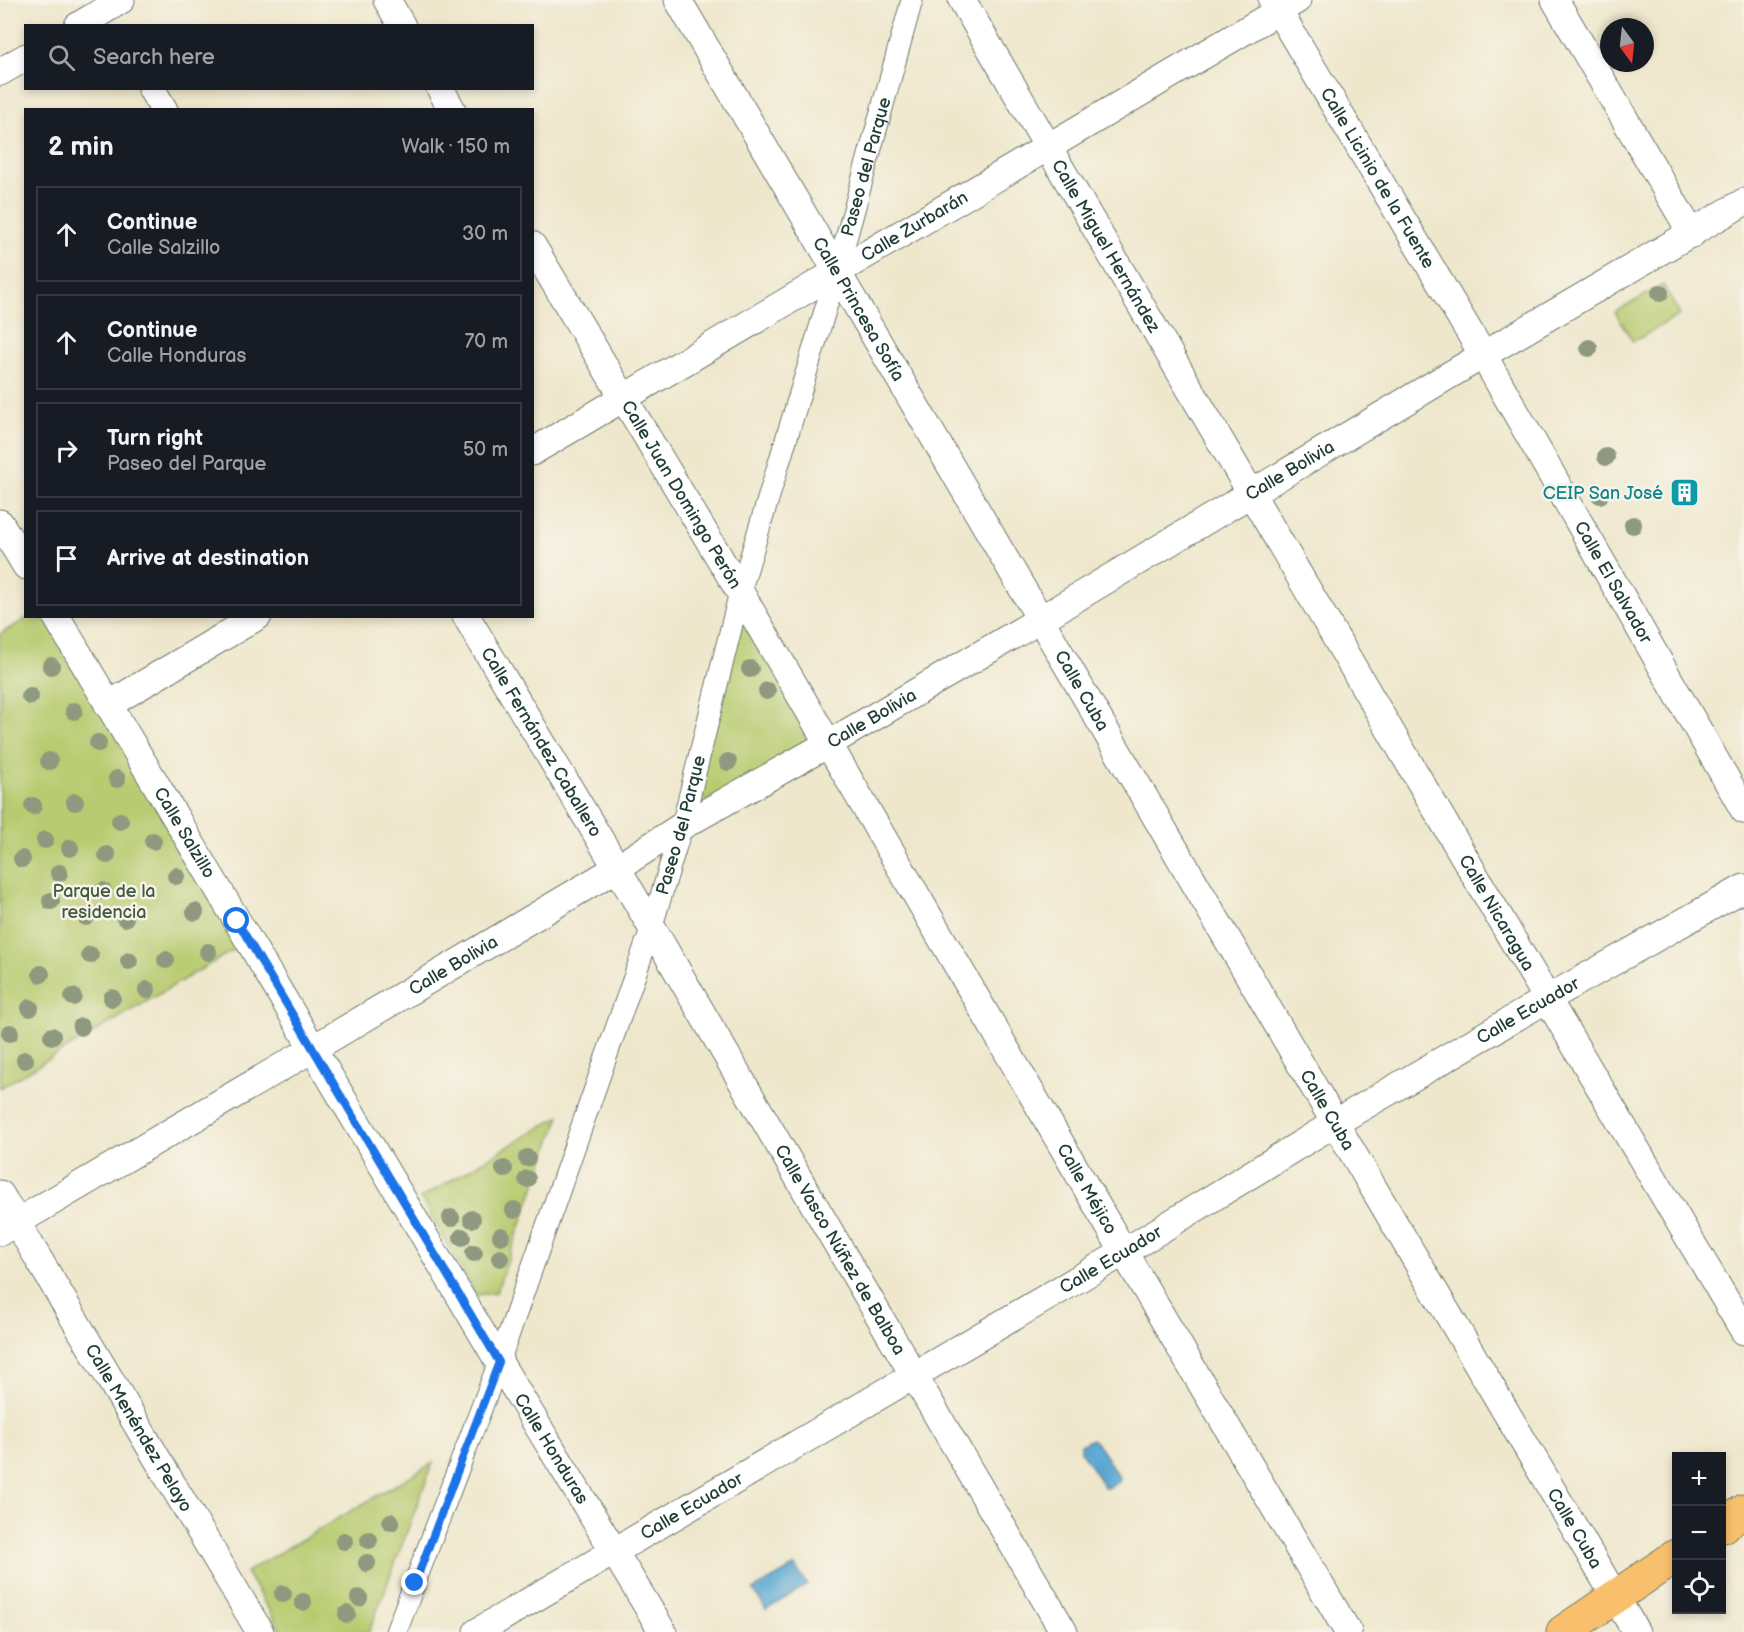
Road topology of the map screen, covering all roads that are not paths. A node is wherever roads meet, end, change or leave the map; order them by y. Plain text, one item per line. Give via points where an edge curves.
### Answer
1 (387, 0) edge
2 (678, 0) edge
3 (912, 0) edge
4 (962, 0) edge
5 (1555, 0) edge
6 (1282, 4) edge
7 (110, 9) edge
8 (82, 24) edge
9 (401, 24) edge
10 (24, 58) edge
11 (0, 72) edge
12 (152, 90) edge
13 (441, 90) edge
14 (163, 108) edge
15 (451, 108) edge
16 (1048, 147) junction
17 (1744, 202) edge
18 (1692, 234) junction
19 (534, 248) edge
20 (837, 271) junction
21 (1483, 355) junction
22 (623, 398) junction
23 (534, 451) edge
24 (1251, 492) junction
25 (0, 523) edge
26 (24, 563) edge
27 (740, 592) junction
28 (57, 618) edge
29 (255, 618) edge
30 (466, 618) edge
31 (1041, 619) junction
32 (108, 705) junction
33 (828, 744) junction
34 (1744, 810) edge
35 (682, 826) junction
36 (616, 868) junction
37 (1744, 888) edge
38 (651, 929) junction
39 (1547, 999) junction
40 (314, 1048) junction
41 (1335, 1123) junction
42 (0, 1194) edge
43 (8, 1227) edge
44 (1124, 1252) junction
45 (1744, 1331) edge
46 (499, 1362) junction
47 (914, 1377) junction
48 (1744, 1511) edge
49 (1726, 1523) edge
50 (614, 1550) junction
51 (1672, 1559) edge
52 (1616, 1598) junction
53 (260, 1632) edge
54 (396, 1632) edge
55 (477, 1632) edge
56 (663, 1632) edge
57 (1064, 1632) edge
58 (1348, 1632) edge
59 (1563, 1632) edge
60 (1636, 1632) edge

1 - 9 street
2 - 20 street, Calle Princesa Sofía
3 - 20 street, Paseo del Parque
4 - 16 street, Calle Miguel Hernández
5 - 18 street
6 - 16 street, Calle Zurbarán
6 - 21 street, Calle Licinio de la Fuente
7 - 8 street
10 - 11 street
12 - 14 street
13 - 15 street
16 - 20 street, Calle Zurbarán
16 - 24 street, Calle Miguel Hernández
17 - 18 street, Calle Bolivia
18 - 21 street, Calle Bolivia
19 - 22 street, Calle Juan Domingo Perón
20 - 22 street, Calle Zurbarán
20 - 27 street, Paseo del Parque
20 - 31 street, Calle Princesa Sofía
21 - 24 street, Calle Bolivia
21 - 34 street, Calle El Salvador
22 - 23 street, Calle Zurbarán
22 - 27 street, Calle Juan Domingo Perón
24 - 31 street, Calle Bolivia
24 - 39 street, Calle Nicaragua
25 - 26 street
27 - 33 street, Calle Juan Domingo Perón
27 - 35 street, Paseo del Parque
28 - 32 street, Calle Salzillo
29 - 32 street
30 - 36 street, Calle Fernández Caballero
31 - 33 street, Calle Bolivia
31 - 41 street, Calle Cuba
32 - 40 street, Calle Salzillo
33 - 35 street, Calle Bolivia
33 - 44 street, Calle Méjico
35 - 36 street, Calle Bolivia
35 - 38 street, Paseo del Parque
36 - 38 street, Calle Vasco Núñez de Balboa
36 - 40 street, Calle Bolivia
37 - 39 street, Calle Ecuador
38 - 46 street, Paseo del Parque
38 - 47 street, Calle Vasco Núñez de Balboa
39 - 41 street, Calle Ecuador
39 - 45 street, Calle Nicaragua
40 - 43 street, Calle Bolivia
40 - 46 street, Calle Honduras
41 - 44 street, Calle Ecuador
41 - 52 street, Calle Cuba
42 - 43 street, Calle Menéndez Pelayo
43 - 53 street, Calle Menéndez Pelayo
44 - 47 street, Calle Ecuador
44 - 58 street, Calle Méjico
46 - 50 street, Calle Honduras
46 - 54 street, Paseo del Parque
47 - 50 street, Calle Ecuador
47 - 57 street, Calle Vasco Núñez de Balboa
48 - 49 main road
50 - 55 street, Calle Ecuador
50 - 56 street, Calle Honduras
51 - 52 main road
52 - 59 main road
52 - 60 street, Calle Cuba

